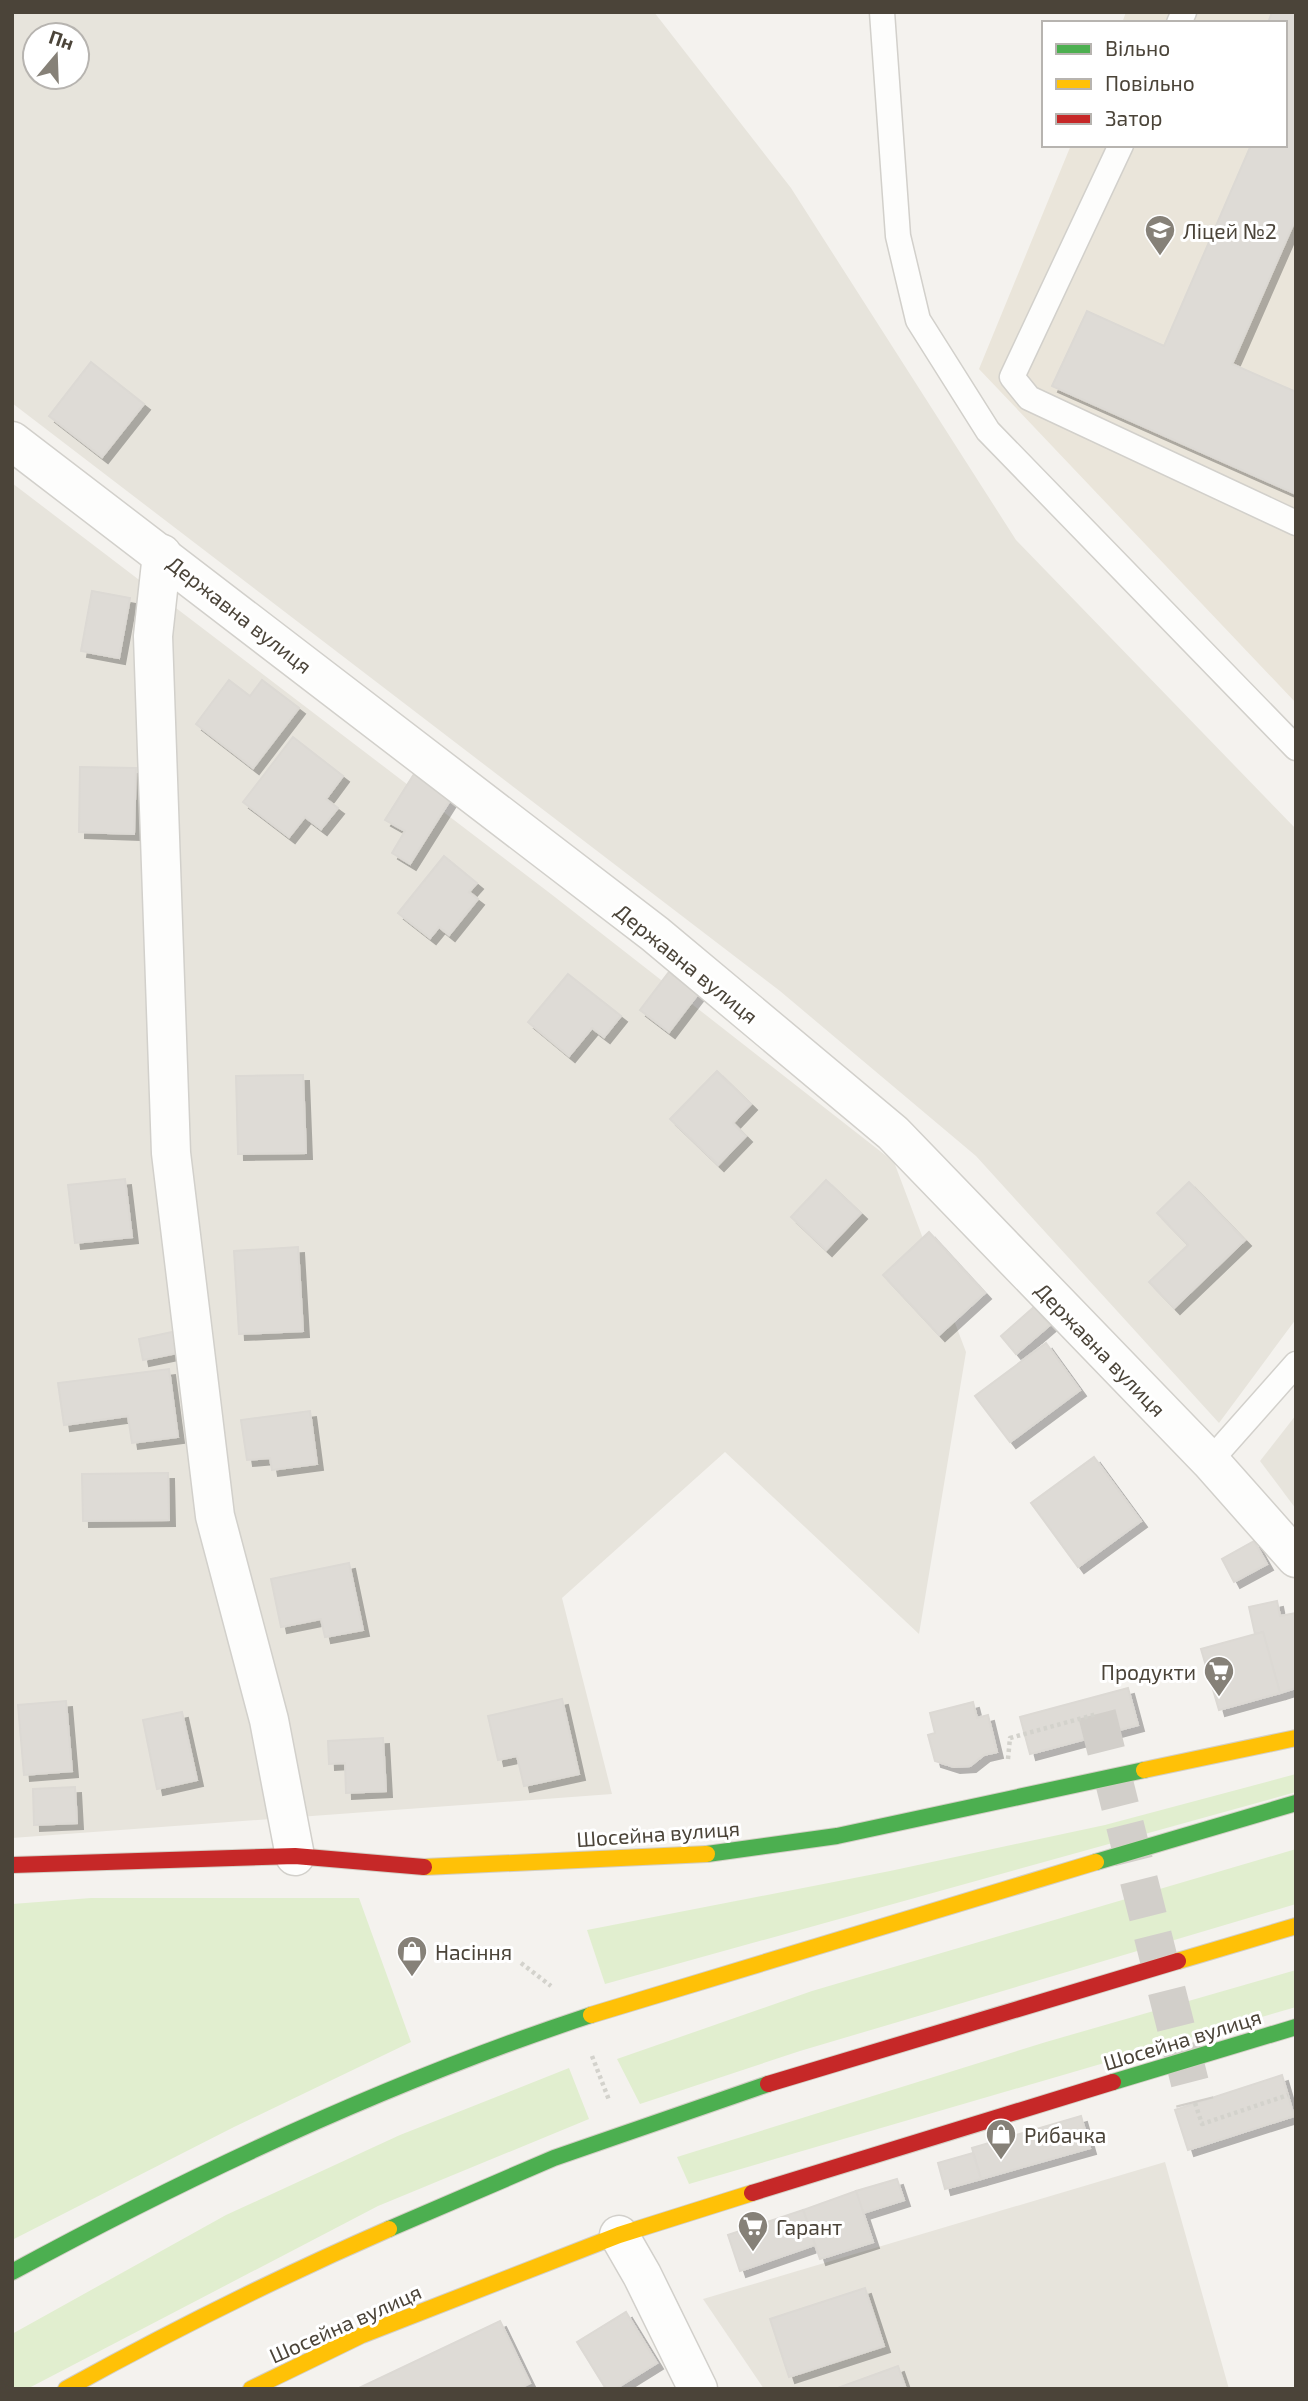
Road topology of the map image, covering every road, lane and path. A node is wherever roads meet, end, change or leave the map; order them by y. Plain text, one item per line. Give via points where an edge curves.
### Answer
1 (882, 12) edge
2 (1120, 147) edge
3 (12, 441) edge
4 (1296, 523) edge
5 (162, 554) junction
6 (1296, 748) edge
7 (1296, 1364) edge
8 (1210, 1461) junction
9 (1296, 1559) edge
10 (1097, 1714) dead end
11 (1296, 1738) edge
12 (1008, 1765) dead end
13 (1296, 1803) edge
14 (295, 1856) junction
15 (12, 1865) edge
16 (1296, 1926) edge
17 (521, 1963) dead end
18 (559, 1991) dead end
19 (1296, 2027) edge
20 (591, 2055) dead end
21 (1288, 2095) dead end
22 (1195, 2104) tunnel mouth
23 (614, 2111) dead end
24 (619, 2235) junction
25 (12, 2272) edge
26 (66, 2389) edge
27 (251, 2389) edge
28 (698, 2389) edge

1 - 6 lane via 898,236 918,320 988,431
2 - 4 lane via 1012,377 1029,398
3 - 5 street, Державна вулиця
5 - 8 street, Державна вулиця via 655,934 893,1133
5 - 14 street via 153,636 171,1153 215,1516 269,1720
7 - 8 lane
8 - 9 street, Державна вулиця
10 - 12 path via 1010,1738
11 - 14 main road, Шосейна вулиця via 837,1836 701,1855 415,1867
13 - 25 main road via 763,1962 467,2058 310,2123
14 - 15 main road, Шосейна вулиця
16 - 26 main road via 801,2073 554,2158 329,2256
17 - 18 path
19 - 24 main road, Шосейна вулиця
20 - 23 path
21 - 22 path via 1202,2124
24 - 27 main road, Шосейна вулиця via 362,2335
24 - 28 street

